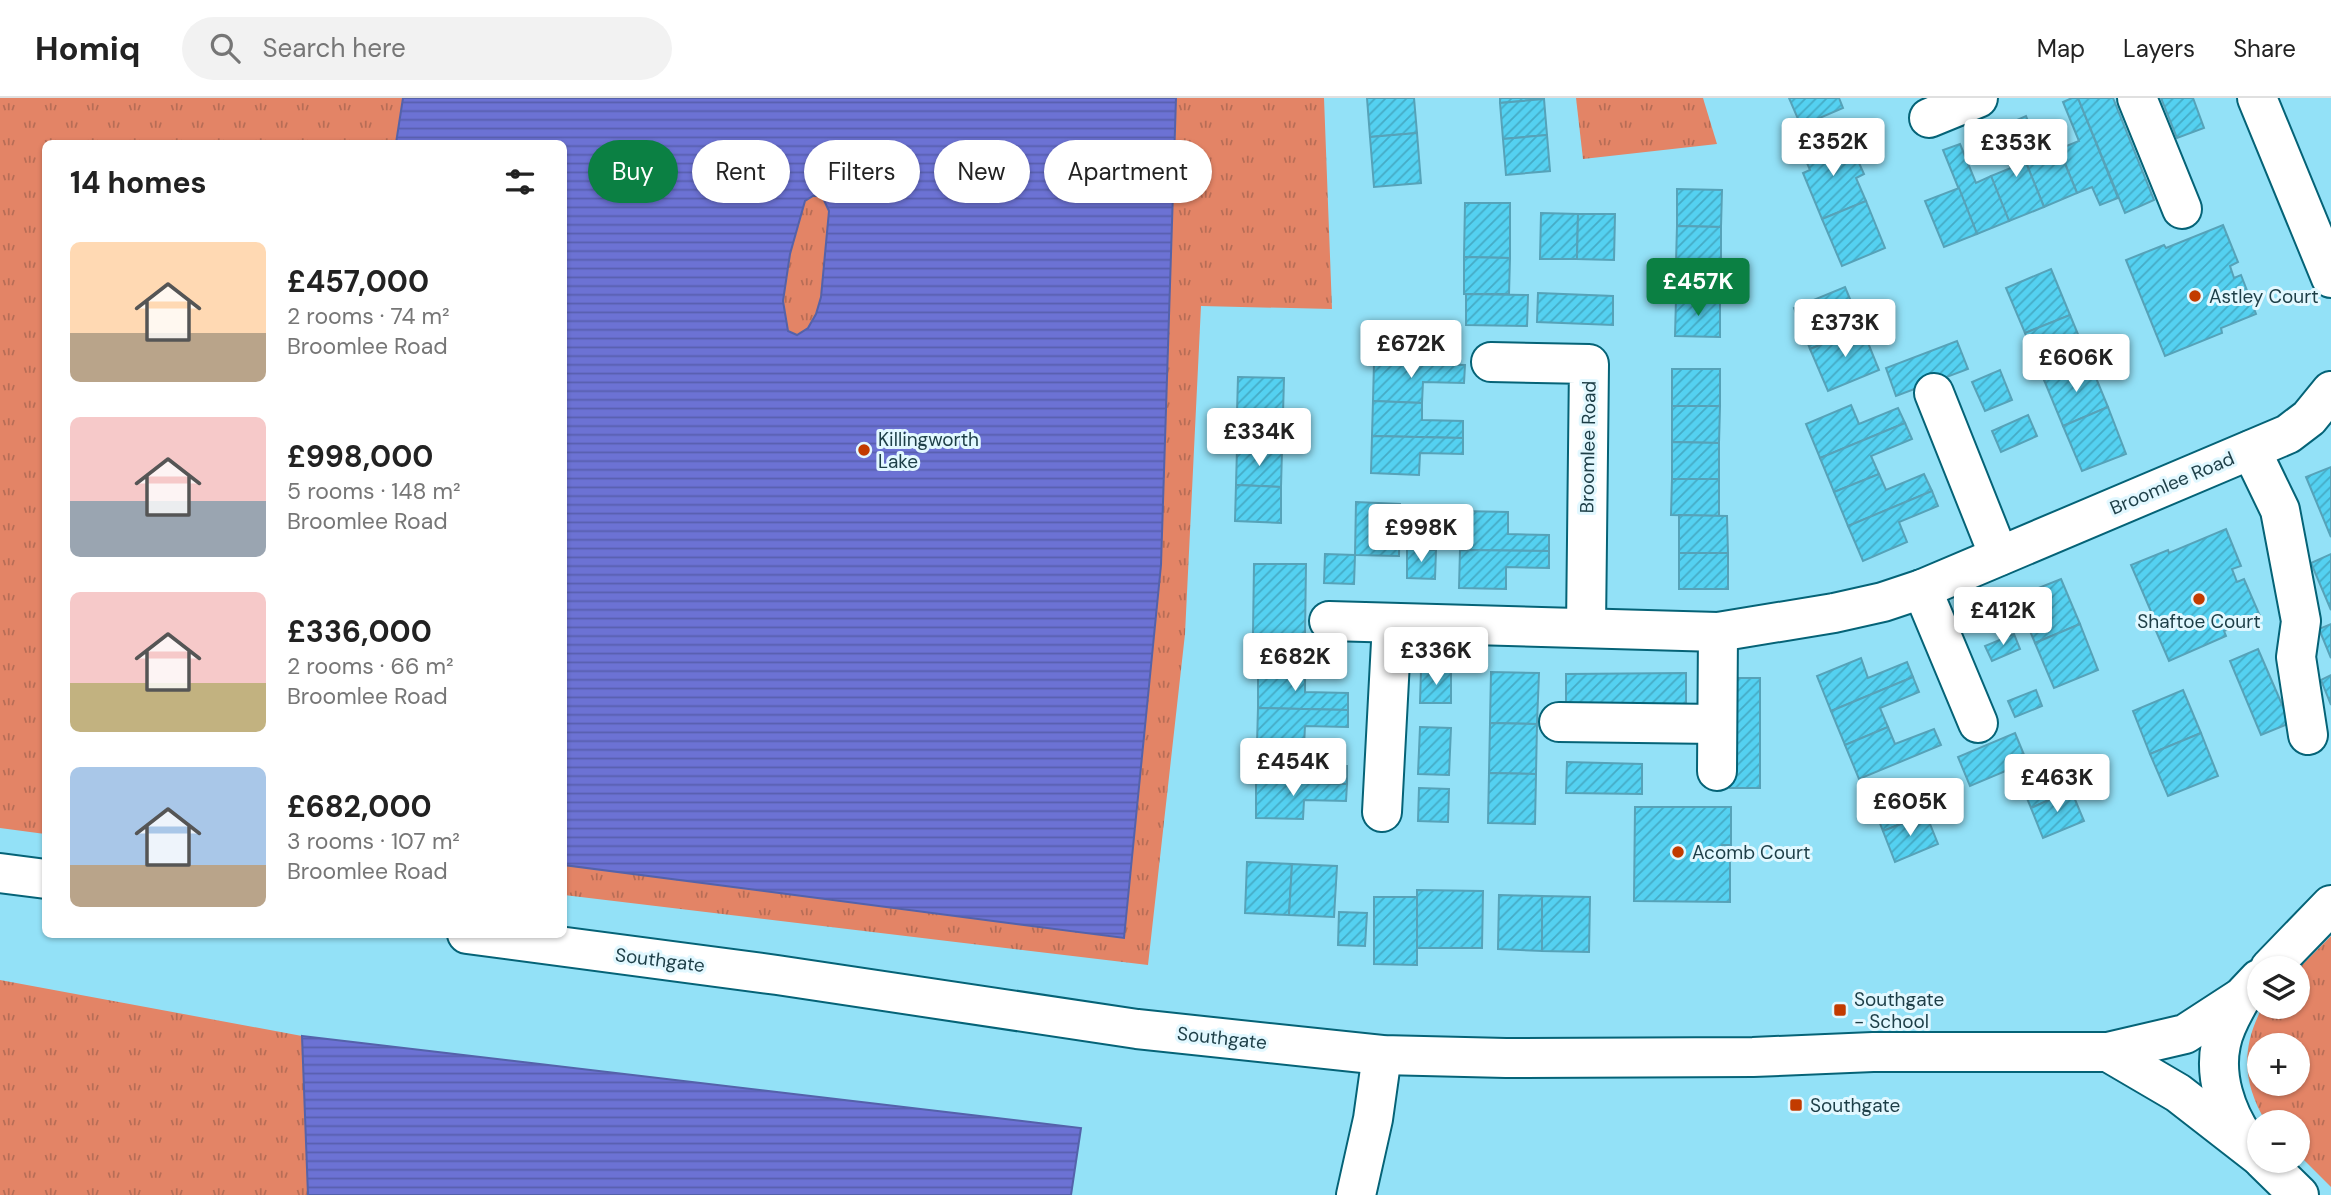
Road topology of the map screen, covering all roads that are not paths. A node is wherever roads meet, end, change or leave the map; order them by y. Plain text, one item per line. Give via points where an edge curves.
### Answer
1 (1978, 98) edge
2 (2137, 98) edge
3 (2257, 98) edge
4 (1930, 118) dead end
5 (2182, 209) dead end
6 (2331, 278) edge
7 (1491, 362) dead end
8 (2331, 391) edge
9 (1934, 393) dead end
10 (2251, 450) junction
11 (1999, 556) junction
12 (1922, 589) junction
13 (1329, 621) dead end
14 (1392, 623) junction
15 (1586, 628) junction
16 (1718, 632) junction
17 (1559, 722) dead end
18 (1978, 723) dead end
19 (1717, 724) junction
20 (2308, 735) dead end
21 (1717, 771) dead end
22 (1382, 812) dead end
23 (0, 873) edge
24 (42, 878) edge
25 (2331, 905) edge
26 (497, 938) edge
27 (2282, 956) edge
28 (2247, 991) edge
29 (2247, 994) edge
30 (2108, 1052) junction
31 (1382, 1055) junction
32 (2247, 1140) edge
33 (2247, 1146) edge
34 (2276, 1173) edge
35 (1356, 1195) edge
36 (2298, 1195) edge

1 - 4 street
2 - 5 street
3 - 6 street
7 - 15 street, Broomlee Road via 1589,364
8 - 10 street, Broomlee Road via 2309,418 2288,434
9 - 11 street
10 - 11 street, Broomlee Road
10 - 20 street via 2280,510 2301,621 2296,657
11 - 12 street, Broomlee Road
12 - 16 street, Broomlee Road via 1834,613
12 - 18 street
13 - 14 street, Broomlee Road
14 - 15 street, Broomlee Road
14 - 22 street
15 - 16 street, Broomlee Road
16 - 19 street
17 - 19 street
19 - 21 street
23 - 24 street
25 - 27 street
26 - 31 street, Southgate via 1137,1029
28 - 30 street, Southgate via 2185,1034
29 - 32 street, Southgate via 2228,1023 2220,1045 2219,1070 2233,1122
30 - 31 street, Southgate via 1519,1058
30 - 33 street, Southgate via 2178,1093
31 - 35 street
34 - 36 street, Southgate

